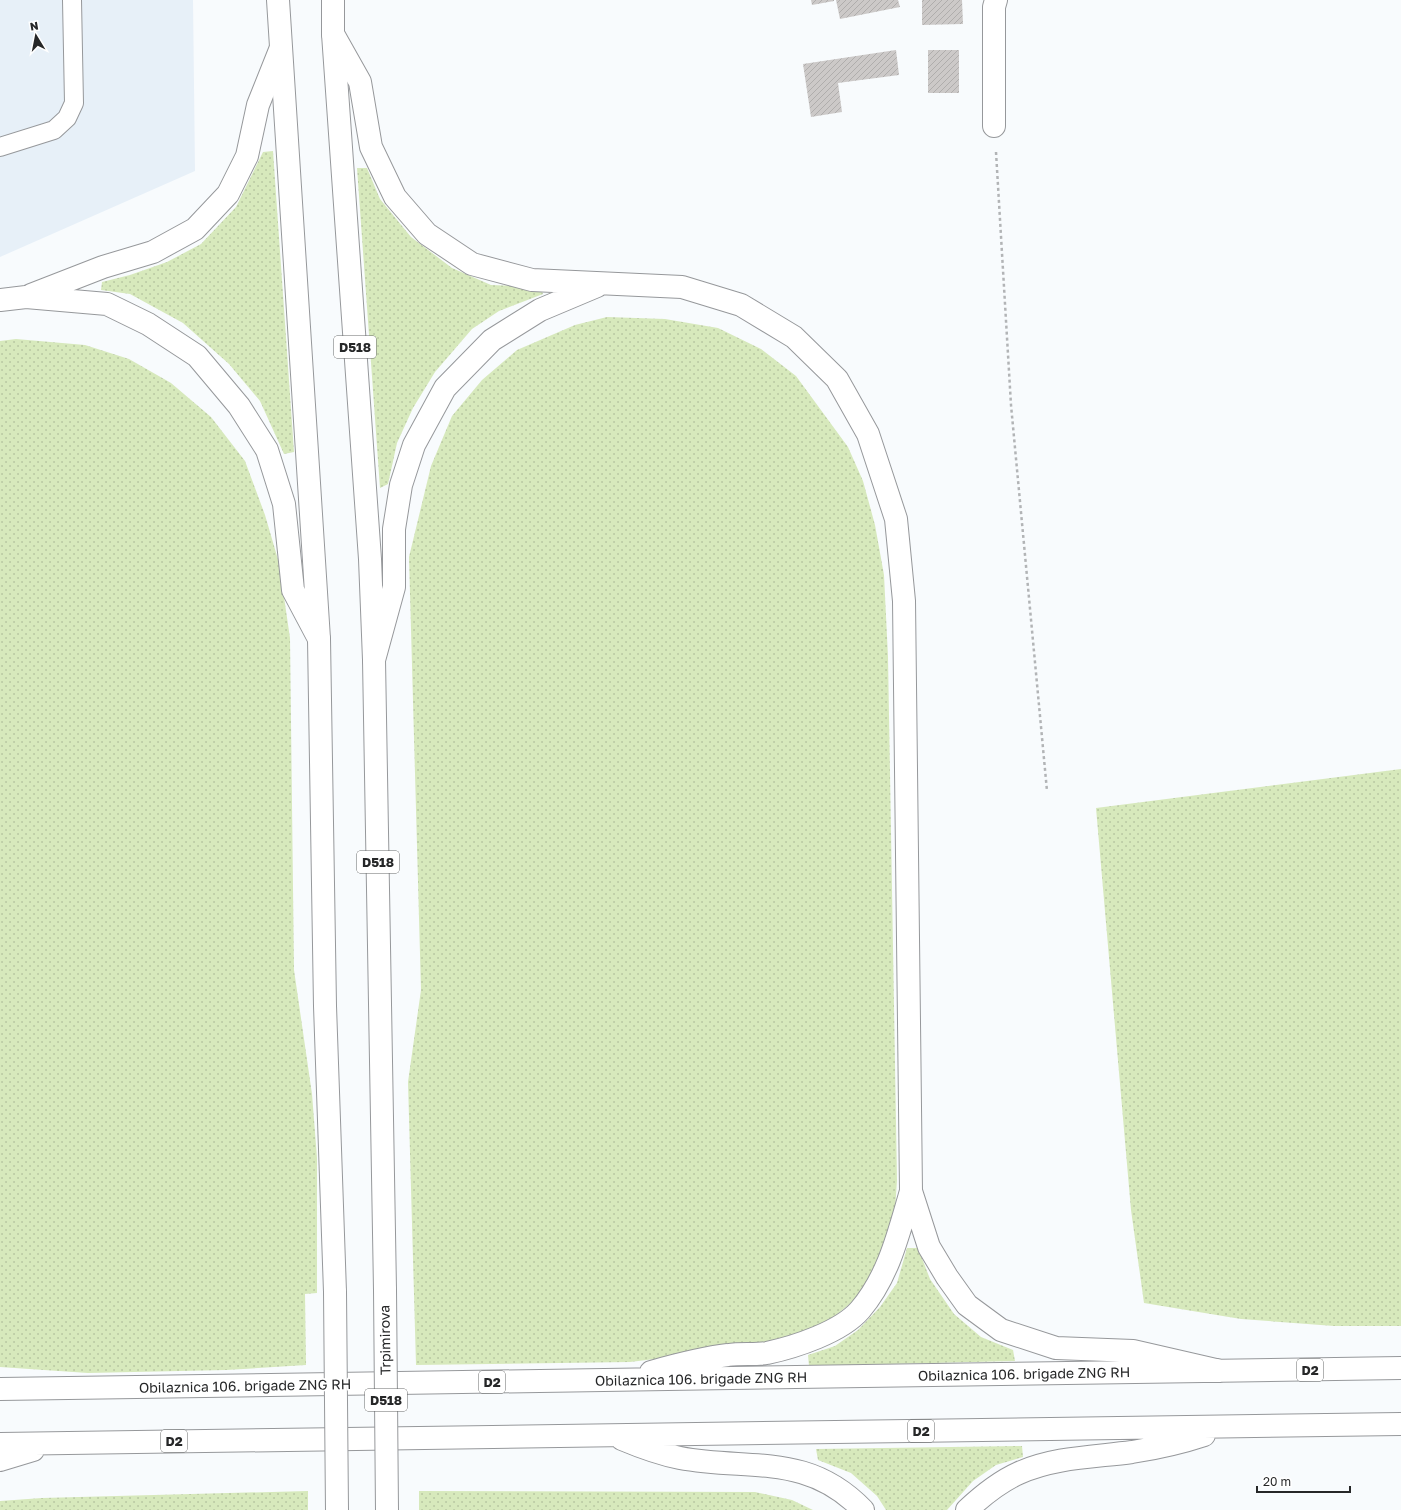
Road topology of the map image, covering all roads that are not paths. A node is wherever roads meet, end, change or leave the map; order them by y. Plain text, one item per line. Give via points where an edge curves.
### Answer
1 (72, 0) edge
2 (278, 0) edge
3 (333, 0) edge
4 (996, 0) edge
5 (333, 34) junction
6 (280, 50) junction
7 (994, 126) road end
8 (0, 147) edge
9 (602, 284) junction
10 (26, 297) junction
11 (0, 300) edge
12 (319, 639) junction
13 (374, 660) junction
14 (911, 1191) junction
15 (1401, 1368) edge
16 (1220, 1371) junction
17 (0, 1378) edge
18 (621, 1381) junction
19 (43, 1389) junction
20 (0, 1390) edge
21 (1401, 1424) edge
22 (1228, 1428) junction
23 (614, 1435) junction
24 (55, 1443) junction
25 (0, 1444) edge
26 (0, 1460) edge
27 (337, 1510) edge
28 (387, 1510) edge
29 (863, 1510) edge
30 (967, 1510) edge

1 - 8 lane via 74,103 67,118 54,130
2 - 6 main road
3 - 5 main road, D518
4 - 7 main road
5 - 9 main road via 360,82 371,147 395,197 427,234 472,264 532,280
5 - 13 main road, D518 via 370,559
6 - 10 main road via 258,105 248,156 228,194 194,229 153,252 103,267
6 - 12 main road
9 - 13 main road via 540,310 492,340 445,388 414,445 401,485 394,529 394,587
9 - 14 main road via 682,286 741,304 794,337 837,379 868,434 896,518 904,601
10 - 11 main road
10 - 12 main road via 107,304 148,324 196,356 239,406 267,450 284,504 293,590
12 - 27 main road, bridge via 325,1006 335,1292
13 - 28 main road, Trpimirova / D518, bridge
14 - 16 main road via 929,1247 947,1277 967,1305 1001,1330 1056,1348 1133,1351
14 - 18 main road via 896,1244 880,1281 859,1311 834,1329 798,1345 766,1353 722,1356
15 - 16 main road, Obilaznica 106. brigade ZNG RH / D2
16 - 18 main road, Obilaznica 106. brigade ZNG RH / D2
17 - 19 main road
18 - 19 main road, Obilaznica 106. brigade ZNG RH / D2
19 - 20 main road, Obilaznica 106. brigade ZNG RH / D2
21 - 22 main road, D2
22 - 23 main road, D2
22 - 30 main road via 1179,1443 1134,1452 1054,1462 1019,1473 985,1492
23 - 24 main road, D2
23 - 29 main road via 652,1451 681,1458 779,1466 820,1478 852,1499
24 - 25 main road, D2
24 - 26 main road

